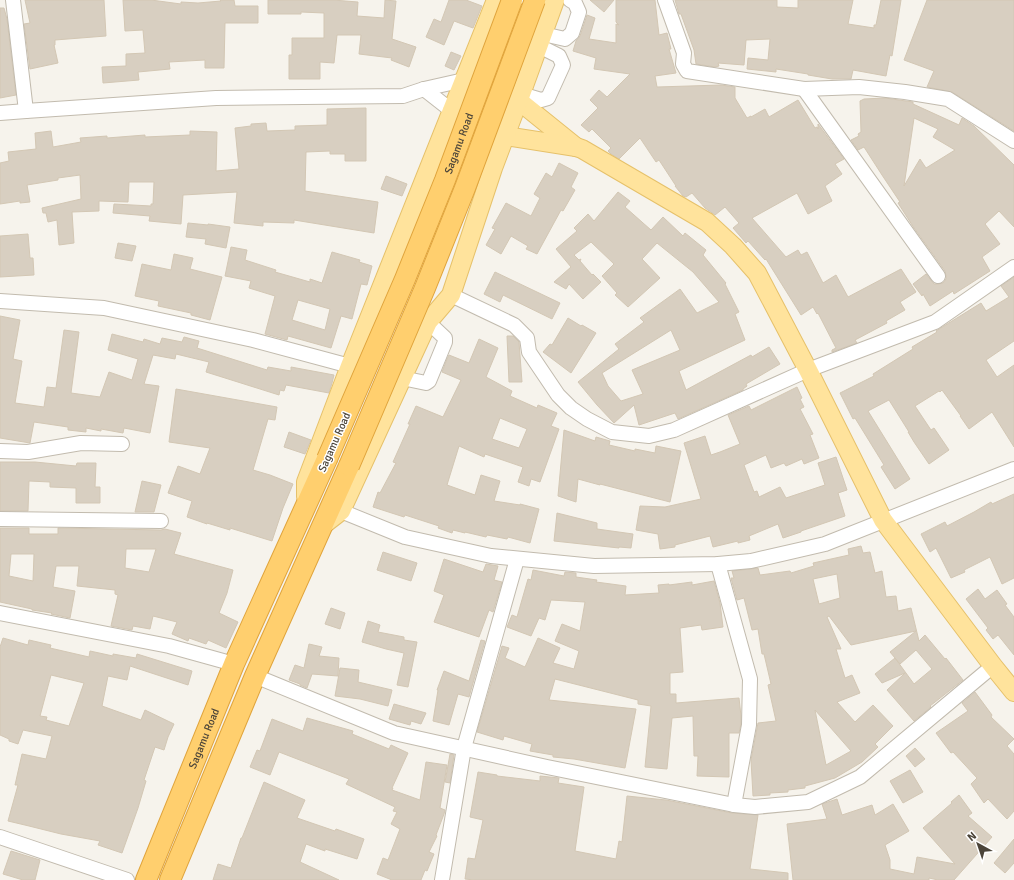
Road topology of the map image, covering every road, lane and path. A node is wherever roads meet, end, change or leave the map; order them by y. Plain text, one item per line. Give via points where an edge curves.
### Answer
1 (13, 0) edge
2 (496, 0) edge
3 (512, 0) edge
4 (535, 0) edge
5 (555, 0) edge
6 (570, 0) edge
7 (665, 0) edge
8 (541, 40) junction
9 (464, 80) junction
10 (804, 89) junction
11 (424, 90) junction
12 (520, 98) junction
13 (26, 110) junction
14 (452, 111) junction
15 (0, 113) edge
16 (506, 136) junction
17 (1014, 142) edge
18 (576, 147) junction
19 (1014, 267) edge
20 (938, 276) dead end
21 (451, 296) junction
22 (0, 301) edge
23 (428, 322) junction
24 (350, 366) junction
25 (808, 370) junction
26 (402, 378) junction
27 (122, 444) dead end
28 (0, 451) edge
29 (1014, 469) edge
30 (305, 509) junction
31 (341, 511) junction
32 (0, 519) edge
33 (883, 520) junction
34 (162, 521) dead end
35 (323, 525) junction
36 (517, 559) junction
37 (718, 564) junction
38 (0, 613) edge
39 (234, 664) junction
40 (993, 666) junction
41 (255, 676) junction
42 (1014, 692) edge
43 (464, 748) junction
44 (734, 805) junction
45 (0, 837) edge
46 (127, 880) edge
47 (146, 880) edge
48 (170, 880) edge
49 (442, 880) edge

1 - 13 street
2 - 9 main road
3 - 30 highway, Sagamu Road, bridge via 405,279
4 - 35 highway, Sagamu Road, bridge via 466,188
5 - 8 main road
6 - 8 street via 575,3 579,12 572,33 565,39
7 - 10 street via 684,53 683,64 687,71
8 - 12 main road
8 - 12 street via 558,56 563,66 548,98
9 - 11 street
9 - 12 main road
9 - 14 main road
10 - 17 street via 859,87 948,99
10 - 20 street
11 - 13 street via 403,96 216,98
11 - 14 street
12 - 16 main road
12 - 18 main road
13 - 15 street
14 - 16 main road
14 - 24 main road
16 - 18 main road
16 - 21 main road
18 - 25 main road via 707,222 733,246 757,273
19 - 25 street via 935,322
21 - 23 main road
21 - 25 street via 514,325 527,338 530,352 558,395 571,408 612,432 649,436 674,430
22 - 24 street via 104,308 254,340
23 - 26 main road
23 - 26 street via 445,338 430,381 426,383
24 - 30 main road via 306,482
25 - 33 main road
26 - 31 main road
27 - 28 street via 81,443 28,452
29 - 33 street
30 - 39 highway, Sagamu Road
31 - 35 main road
31 - 36 street via 405,537 490,556
32 - 34 street
33 - 37 street via 825,544 751,561
33 - 40 main road
35 - 41 highway, Sagamu Road
36 - 37 street via 594,566
36 - 43 street
37 - 44 street via 750,679 749,725
38 - 39 street via 169,646
39 - 47 highway, Sagamu Road
40 - 42 main road
40 - 44 street via 860,777 808,802 755,807
41 - 43 street via 394,733
41 - 48 highway, Sagamu Road
43 - 44 street
43 - 49 street
45 - 46 street

